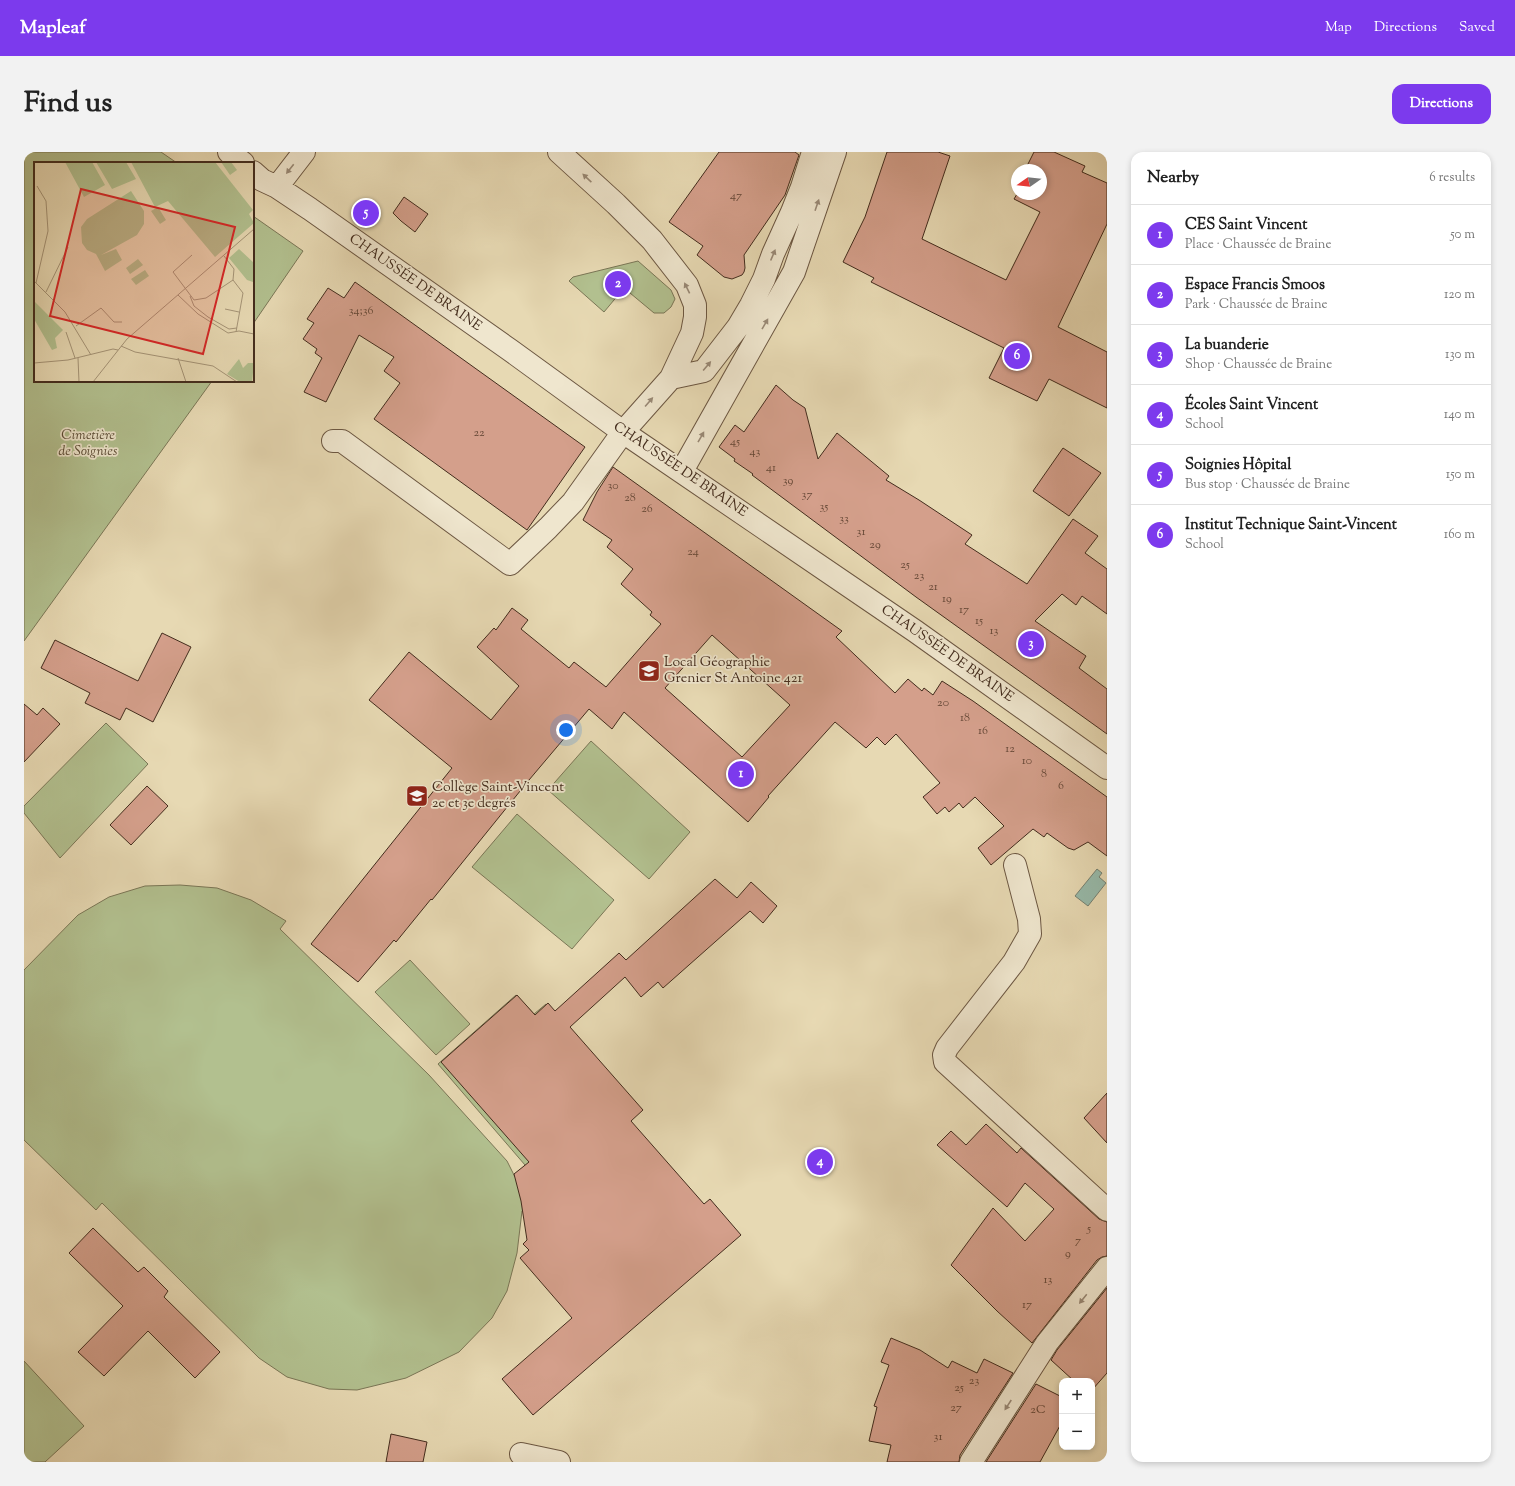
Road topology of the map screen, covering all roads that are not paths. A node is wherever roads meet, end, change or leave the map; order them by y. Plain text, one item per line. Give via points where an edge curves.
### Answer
1 (229, 152) edge
2 (304, 152) edge
3 (559, 152) edge
4 (813, 152) edge
5 (835, 152) edge
6 (242, 162) edge
7 (254, 173) edge
8 (277, 187) junction
9 (671, 378) junction
10 (623, 432) junction
11 (334, 441) dead end
12 (682, 471) junction
13 (1107, 768) edge
14 (1015, 865) dead end
15 (1107, 1210) edge
16 (1107, 1268) edge
17 (521, 1454) dead end
18 (559, 1462) edge
19 (971, 1462) edge

1 - 6 street
2 -> 8 street
9 -> 3 street via 692,333 696,317 695,305 687,285 652,240
9 -> 4 street via 704,372 738,327 764,280 802,187
12 -> 5 street via 794,272
7 - 8 street, CHAUSSÉE DE BRAINE
8 - 10 street, CHAUSSÉE DE BRAINE
10 -> 9 street
10 - 11 street via 573,502 510,564 342,441
10 - 12 street, CHAUSSÉE DE BRAINE
12 - 13 street, CHAUSSÉE DE BRAINE via 915,631
14 - 15 street via 1029,919 1030,934 1014,962 947,1048 945,1062
16 -> 19 street via 1047,1343
17 - 18 street

